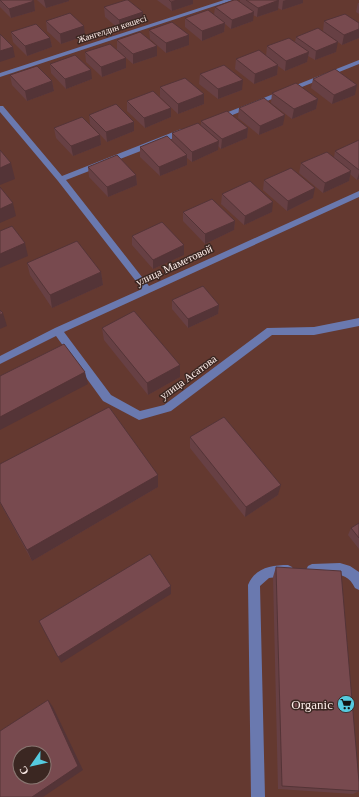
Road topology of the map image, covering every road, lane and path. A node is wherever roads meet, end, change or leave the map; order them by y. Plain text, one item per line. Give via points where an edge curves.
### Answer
1 (230, 0) edge
2 (359, 62) edge
3 (0, 75) edge
4 (0, 108) edge
5 (206, 122) edge
6 (192, 128) edge
7 (61, 179) junction
8 (359, 194) edge
9 (148, 290) junction
10 (359, 322) edge
11 (58, 331) junction
12 (0, 360) edge
13 (359, 584) edge
14 (258, 797) edge

1 - 3 street, Жангелдин көшесі
2 - 5 street
4 - 7 street
6 - 7 street
7 - 9 street
8 - 9 street, улица Маметовой
9 - 11 street, улица Маметовой
10 - 11 street, улица Асатова via 314,331 270,331 167,408 139,416 107,398
11 - 12 street, улица Маметовой
13 - 14 street via 354,574 347,569 270,572 258,578 254,586

